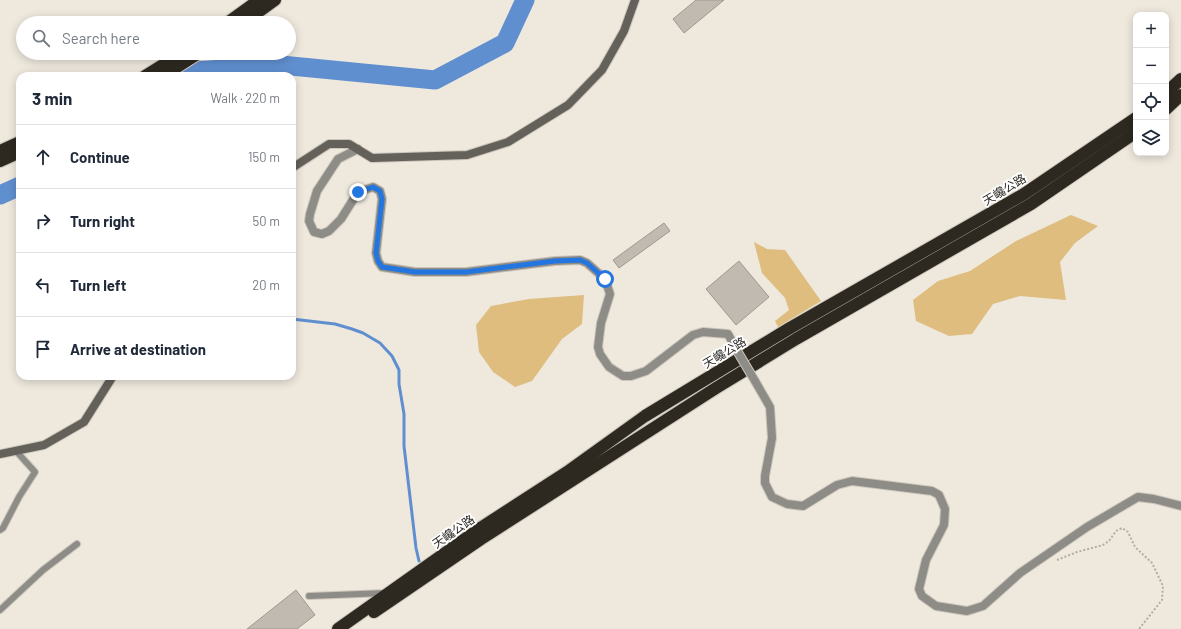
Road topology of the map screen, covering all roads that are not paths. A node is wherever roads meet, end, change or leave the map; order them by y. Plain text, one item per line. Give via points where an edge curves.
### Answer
1 (259, 0) edge
2 (275, 0) edge
3 (635, 0) edge
4 (237, 16) edge
5 (253, 16) edge
6 (171, 60) edge
7 (188, 60) edge
8 (151, 72) edge
9 (169, 72) edge
10 (1181, 79) edge
11 (1169, 90) edge
12 (1181, 95) edge
13 (1169, 106) edge
14 (1133, 120) edge
15 (1133, 134) edge
16 (16, 144) edge
17 (358, 149) junction
18 (0, 151) edge
19 (16, 154) edge
20 (0, 161) edge
21 (296, 165) edge
22 (110, 380) edge
23 (16, 451) junction
24 (0, 454) edge
25 (1181, 506) edge
26 (0, 530) edge
27 (77, 544) dead end
28 (387, 593) junction
29 (309, 596) dead end
30 (0, 610) edge
31 (338, 629) edge
32 (350, 629) edge

1 - 4 highway
2 - 5 highway
3 - 17 street via 624,31 602,70 568,105 508,142 467,155 372,158
6 - 8 highway
7 - 9 highway
10 - 11 highway
12 - 13 highway
14 - 28 highway, 天巉公路 via 1024,194 790,328 645,416 567,472
15 - 32 highway, 天巉公路 via 1031,204 716,388 481,539
16 - 18 highway
17 - 21 street via 349,144 329,144
17 - 25 street, bridge via 338,159 317,191 309,221 314,232 322,234 329,231 341,219 358,192 373,187 380,191 382,199 376,253 382,267 415,272 466,272 555,261 580,260 587,263 605,279 610,294 601,323 598,347 600,354 609,367 623,376 631,376 646,370 693,335 704,332 728,334 770,407 772,438 765,484 772,497 786,504 803,506 837,485 852,481 932,491 939,495 945,509 944,525 926,560 919,589 922,596 936,606 967,611 983,606 1037,561 1138,497 1154,498
19 - 20 highway
22 - 23 street via 84,422 44,445
23 - 24 street
23 - 26 lane via 35,472 18,497 4,528
27 - 30 lane via 43,570
28 - 29 lane
28 - 31 highway, 天巉公路

